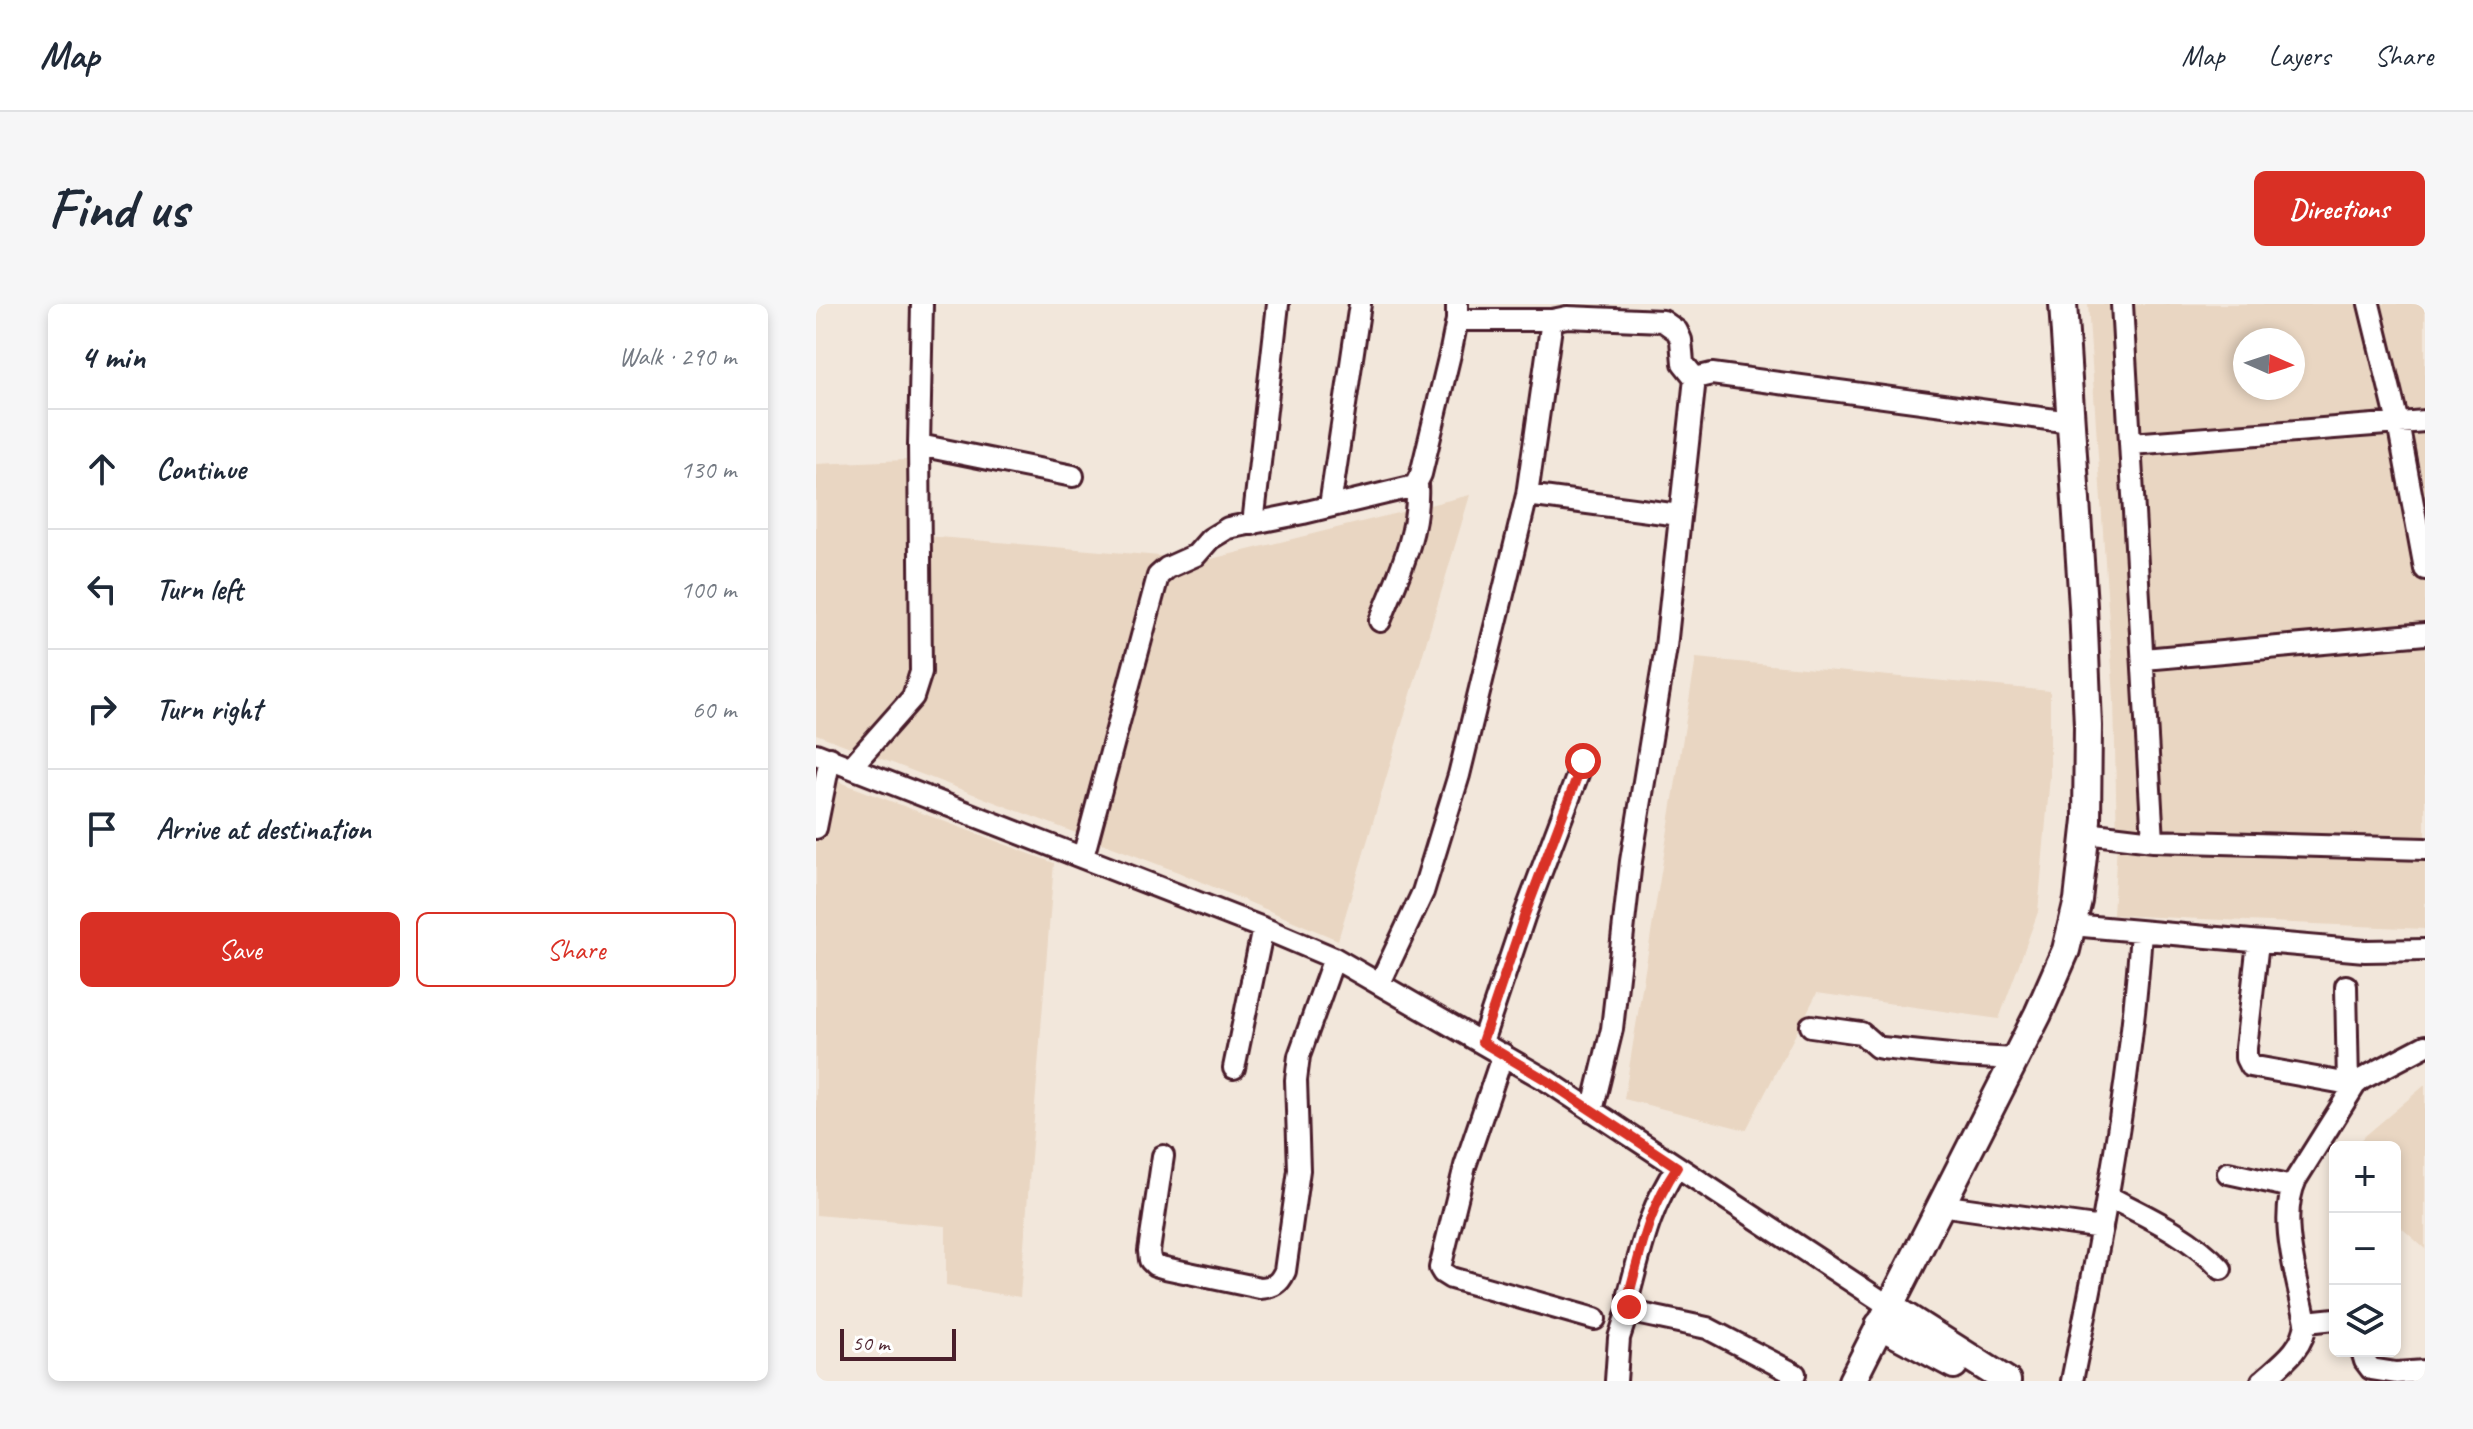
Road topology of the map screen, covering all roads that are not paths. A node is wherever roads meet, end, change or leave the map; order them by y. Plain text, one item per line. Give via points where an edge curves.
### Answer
1 (922, 304) edge
2 (1278, 304) edge
3 (1360, 304) edge
4 (2063, 304) edge
5 (2122, 304) edge
6 (2369, 304) edge
7 (1577, 311) edge
8 (1457, 312) edge
9 (1663, 312) edge
10 (1552, 320) junction
11 (1695, 378) junction
12 (2425, 421) edge
13 (2070, 422) junction
14 (2398, 423) junction
15 (2131, 444) junction
16 (919, 445) junction
17 (1073, 476) dead end
18 (1417, 483) junction
19 (1527, 495) junction
20 (1330, 506) junction
21 (1679, 515) junction
22 (1253, 524) junction
23 (2425, 569) edge
24 (1380, 621) dead end
25 (2425, 634) edge
26 (2144, 659) junction
27 (823, 756) edge
28 (1583, 761) dead end
29 (852, 766) junction
30 (816, 828) edge
31 (2086, 833) junction
32 (2153, 841) junction
33 (2425, 849) edge
34 (1083, 857) junction
35 (2072, 925) junction
36 (1263, 928) junction
37 (2141, 932) junction
38 (2258, 942) junction
39 (2425, 950) edge
40 (1334, 958) junction
41 (1380, 983) junction
42 (2346, 986) dead end
43 (1811, 1026) dead end
44 (1482, 1042) junction
45 (2425, 1046) edge
46 (1503, 1054) junction
47 (2015, 1059) junction
48 (1234, 1068) dead end
49 (2352, 1085) junction
50 (1592, 1111) junction
51 (1163, 1156) dead end
52 (1677, 1167) junction
53 (2228, 1173) dead end
54 (2292, 1187) junction
55 (2107, 1196) junction
56 (1940, 1205) junction
57 (2102, 1228) junction
58 (2221, 1269) dead end
59 (1629, 1307) junction
60 (1884, 1315) junction
61 (1595, 1319) dead end
62 (2329, 1320) edge
63 (2306, 1322) junction
64 (2368, 1367) edge
65 (2425, 1371) edge
66 (1795, 1374) dead end
67 (1616, 1381) edge
68 (1852, 1381) edge
69 (1976, 1381) edge
70 (2007, 1381) edge
71 (2072, 1381) edge
72 (2262, 1381) edge

1 - 16 street
2 - 22 street
3 - 20 street
4 - 13 main road
5 - 15 street
6 - 14 street
7 - 9 street
7 - 10 street
8 - 10 street
8 - 18 street
9 - 11 street via 1677,331 1683,363
10 - 19 street
11 - 13 street via 1712,374
11 - 21 street
12 - 14 street
13 - 31 main road via 2088,726
14 - 15 street
14 - 23 street
15 - 26 street
16 - 17 street
16 - 29 street via 921,672 913,697
18 - 20 street
18 - 24 street via 1414,531
19 - 21 street
19 - 41 street via 1459,775 1423,892
20 - 22 street
21 - 50 street via 1666,647 1631,861 1612,1029
22 - 34 street via 1219,532 1196,555 1158,576
25 - 26 street
26 - 32 street
27 - 29 street
27 - 30 street
28 - 44 street
29 - 34 street
31 - 32 street
31 - 35 main road
32 - 33 street
34 - 36 street
35 - 37 street
35 - 47 main road via 2066,950
36 - 40 street
36 - 48 street
37 - 38 street
37 - 55 street via 2136,1005
38 - 39 street
38 - 49 street via 2246,1048 2250,1066
40 - 41 street
40 - 51 street via 1299,1056 1299,1170 1280,1282 1260,1288 1165,1268 1150,1260
41 - 44 street
42 - 49 street
43 - 47 street via 1861,1033 1882,1048
44 - 46 street
45 - 49 street
46 - 50 street
46 - 61 street via 1465,1166 1440,1268 1451,1278
47 - 56 main road
49 - 54 street
50 - 52 street
52 - 59 street via 1649,1218
52 - 60 street
53 - 54 street
54 - 63 street via 2288,1223
55 - 57 street
55 - 58 street via 2195,1244
56 - 57 street
56 - 60 main road
57 - 71 street
59 - 66 street via 1707,1328
59 - 67 street via 1619,1338
60 - 68 main road
60 - 69 main road
60 - 70 main road
62 - 63 street
63 - 72 street via 2299,1346
64 - 65 street via 2396,1373

